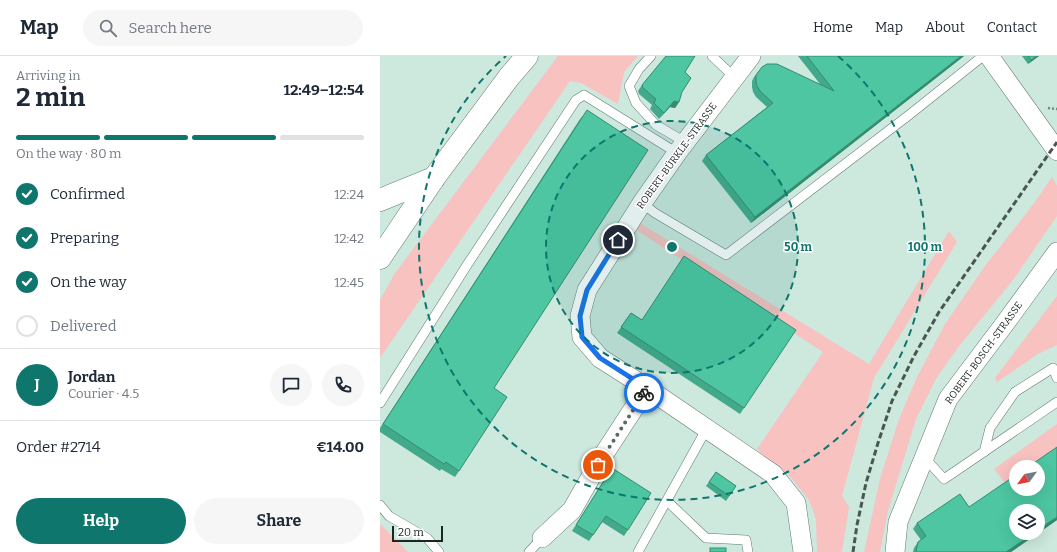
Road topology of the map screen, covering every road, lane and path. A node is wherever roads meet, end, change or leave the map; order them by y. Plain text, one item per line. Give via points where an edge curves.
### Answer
1 (527, 56) edge
2 (651, 56) edge
3 (712, 56) edge
4 (751, 56) edge
5 (983, 56) edge
6 (989, 56) edge
7 (734, 77) junction
8 (1051, 134) edge
9 (681, 148) junction
10 (1057, 151) edge
11 (434, 178) junction
12 (380, 200) edge
13 (642, 203) junction
14 (383, 247) edge
15 (1057, 252) edge
16 (1057, 378) edge
17 (647, 388) junction
18 (380, 402) edge
19 (1057, 402) edge
20 (708, 428) junction
21 (984, 452) junction
22 (924, 457) junction
23 (667, 501) junction
24 (380, 505) edge
25 (542, 538) joint
26 (439, 552) edge
27 (529, 552) edge
28 (638, 552) edge
29 (748, 552) edge
30 (803, 552) edge
31 (895, 552) edge

1 - 11 main road
2 - 9 lane via 629,86 636,103
3 - 7 lane
4 - 7 street, ROBERT-BÜRKLE-STRASSE
5 - 13 lane via 726,255
6 - 8 street
7 - 9 street, ROBERT-BÜRKLE-STRASSE
8 - 10 street
9 - 13 street, ROBERT-BÜRKLE-STRASSE
9 - 18 lane via 584,95 576,100
11 - 12 main road
11 - 14 main road
13 - 17 street, ROBERT-BÜRKLE-STRASSE via 587,290 580,316 582,337 600,358
15 - 22 street, ROBERT-BOSCH-STRASSE via 948,399
16 - 21 lane via 1053,368 1015,392 990,428
17 - 20 street, ROBERT-BÜRKLE-STRASSE
17 - 25 street via 604,454 572,510
19 - 21 lane
20 - 23 lane
20 - 30 street, ROBERT-BÜRKLE-STRASSE via 773,474 796,503
21 - 22 lane via 944,479
22 - 31 street, ROBERT-BOSCH-STRASSE via 898,522
23 - 28 lane
23 - 29 lane via 706,538 746,540
24 - 26 lane via 389,516 427,538
25 - 27 lane

